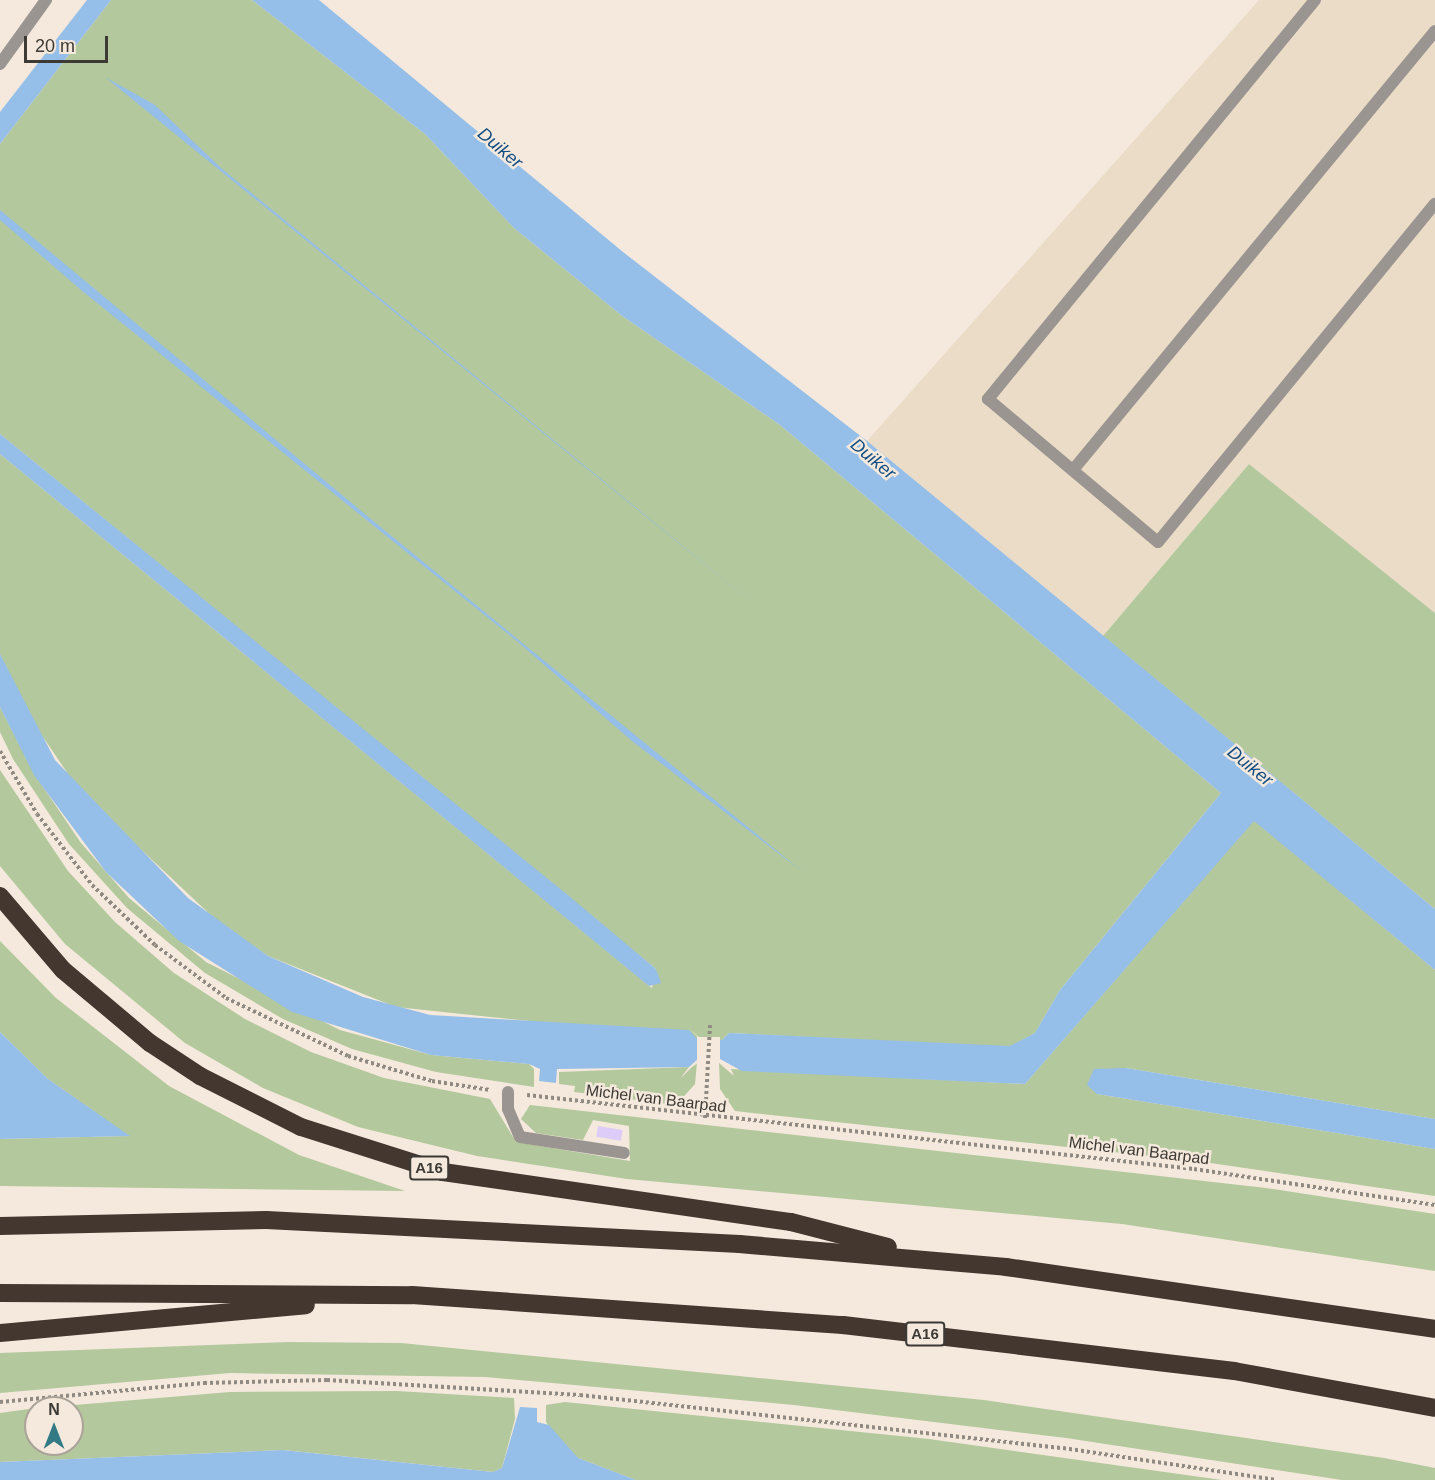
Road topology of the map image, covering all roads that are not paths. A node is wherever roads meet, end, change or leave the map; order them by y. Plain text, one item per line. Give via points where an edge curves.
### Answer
1 (46, 0) edge
2 (1315, 0) edge
3 (1435, 31) edge
4 (0, 64) edge
5 (1435, 204) edge
6 (1073, 470) junction
7 (0, 896) edge
8 (508, 1092) road end
9 (624, 1153) dead end
10 (0, 1226) edge
11 (939, 1260) junction
12 (0, 1293) edge
13 (412, 1295) junction
14 (1435, 1329) edge
15 (0, 1333) edge
16 (1435, 1408) edge

1 - 4 lane
2 - 6 lane via 988,399
3 - 6 lane
5 - 6 lane via 1158,542
7 - 11 highway, A16 via 63,970 150,1043 200,1076 301,1127 443,1172 791,1222
8 - 9 lane via 508,1109 520,1137
10 - 11 highway, A16 via 266,1220 606,1235
11 - 14 highway, A16 via 1185,1289
12 - 13 highway, A16
13 - 15 highway, A16
13 - 16 highway, A16 via 843,1325 1234,1371

